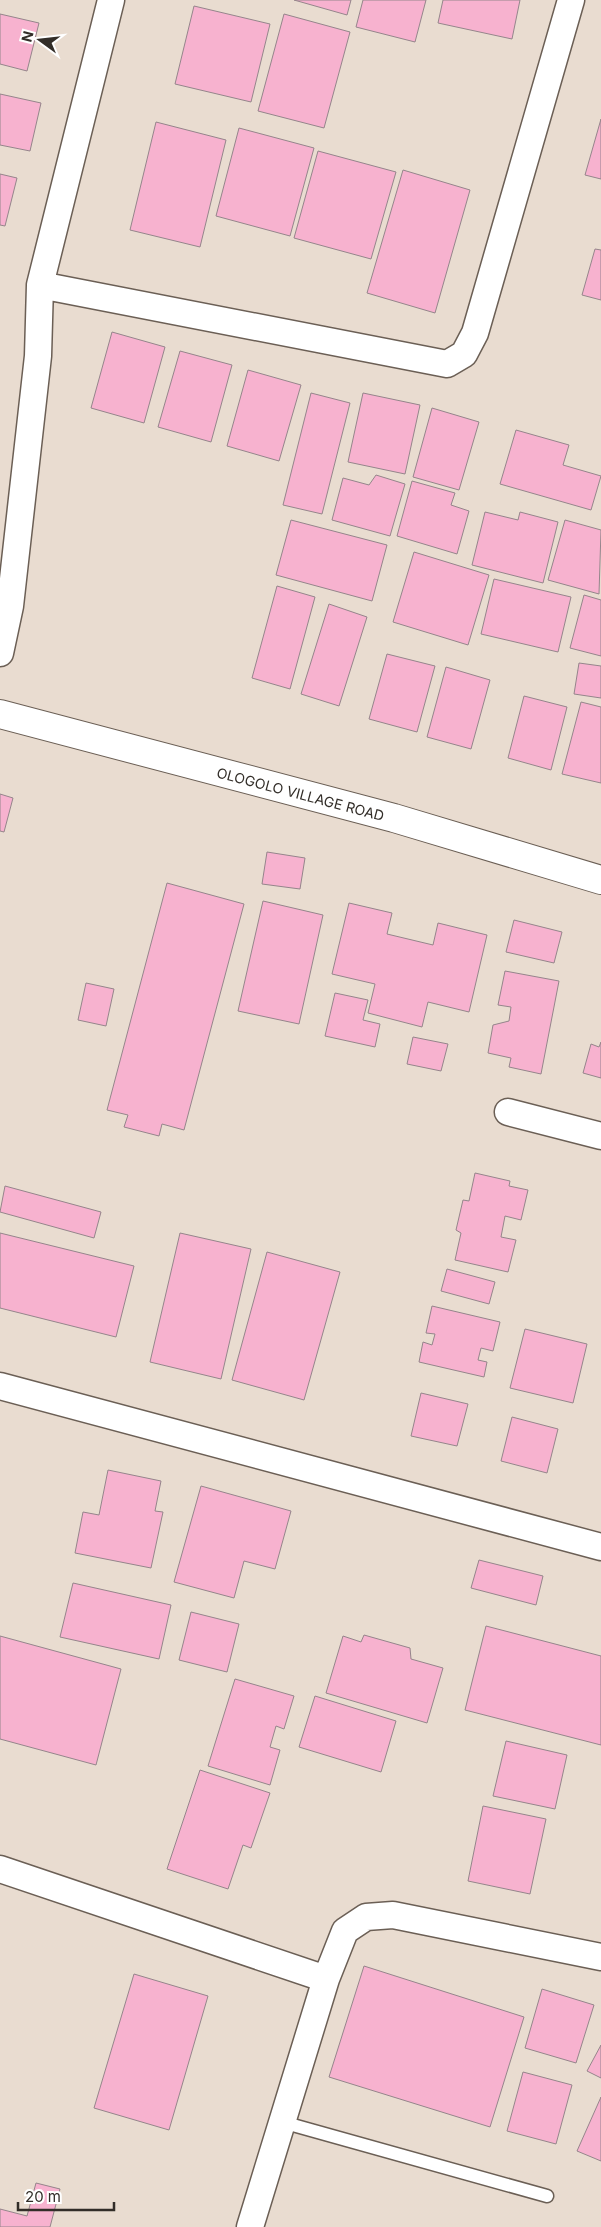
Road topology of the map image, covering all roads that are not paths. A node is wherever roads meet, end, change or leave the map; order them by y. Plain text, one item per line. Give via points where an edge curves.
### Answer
1 (111, 0) edge
2 (570, 0) edge
3 (40, 285) junction
4 (0, 653) edge
5 (0, 714) edge
6 (601, 880) edge
7 (508, 1112) dead end
8 (601, 1136) edge
9 (0, 1386) edge
10 (601, 1547) edge
11 (0, 1869) edge
12 (601, 1957) edge
13 (326, 1979) junction
14 (282, 2122) junction
15 (547, 2196) dead end
16 (250, 2227) edge

1 - 3 street
2 - 3 street via 476,333 464,354 447,364
3 - 4 street via 38,356 10,606
5 - 6 street, OLOGOLO VILLAGE ROAD via 394,818
7 - 8 street
9 - 10 street
11 - 13 street
12 - 13 street via 393,1915 366,1918 345,1930
13 - 14 street
14 - 15 lane
14 - 16 street

